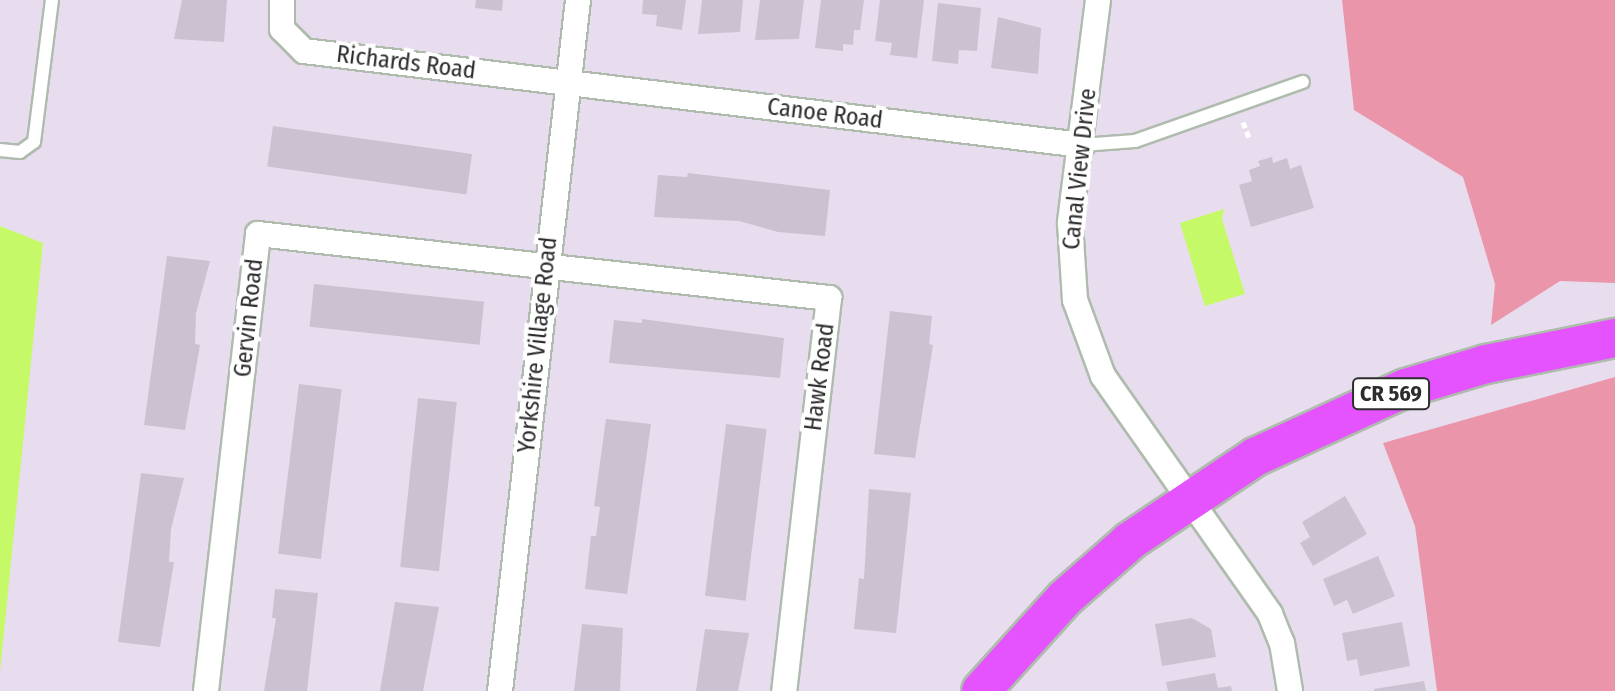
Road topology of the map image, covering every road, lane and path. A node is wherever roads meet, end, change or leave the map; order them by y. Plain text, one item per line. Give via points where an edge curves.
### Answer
1 (52, 0) edge
2 (282, 0) edge
3 (578, 0) edge
4 (1098, 0) edge
5 (1303, 82) dead end
6 (568, 83) junction
7 (1082, 145) junction
8 (0, 150) edge
9 (547, 267) junction
10 (1615, 338) edge
11 (1186, 500) junction
12 (206, 691) edge
13 (500, 691) edge
14 (784, 691) edge
15 (981, 691) edge
16 (1290, 691) edge

1 - 8 lane via 34,142 20,152
2 - 6 street, Richards Road via 282,29 304,51
3 - 6 street, Yorkshire Village Road
4 - 7 street, Canal View Drive
5 - 7 lane via 1135,141
6 - 7 street, Canoe Road
6 - 9 street, Yorkshire Village Road
7 - 11 street, Canal View Drive via 1070,223 1079,313 1103,376
9 - 12 street, Gervin Road via 258,234
9 - 13 street, Yorkshire Village Road
9 - 14 street, Hawk Road via 829,298
10 - 11 main road, CR 569 via 1486,364 1406,388 1267,451
11 - 15 main road, CR 569 via 1065,598
11 - 16 street, Canal View Drive via 1270,614 1282,643

